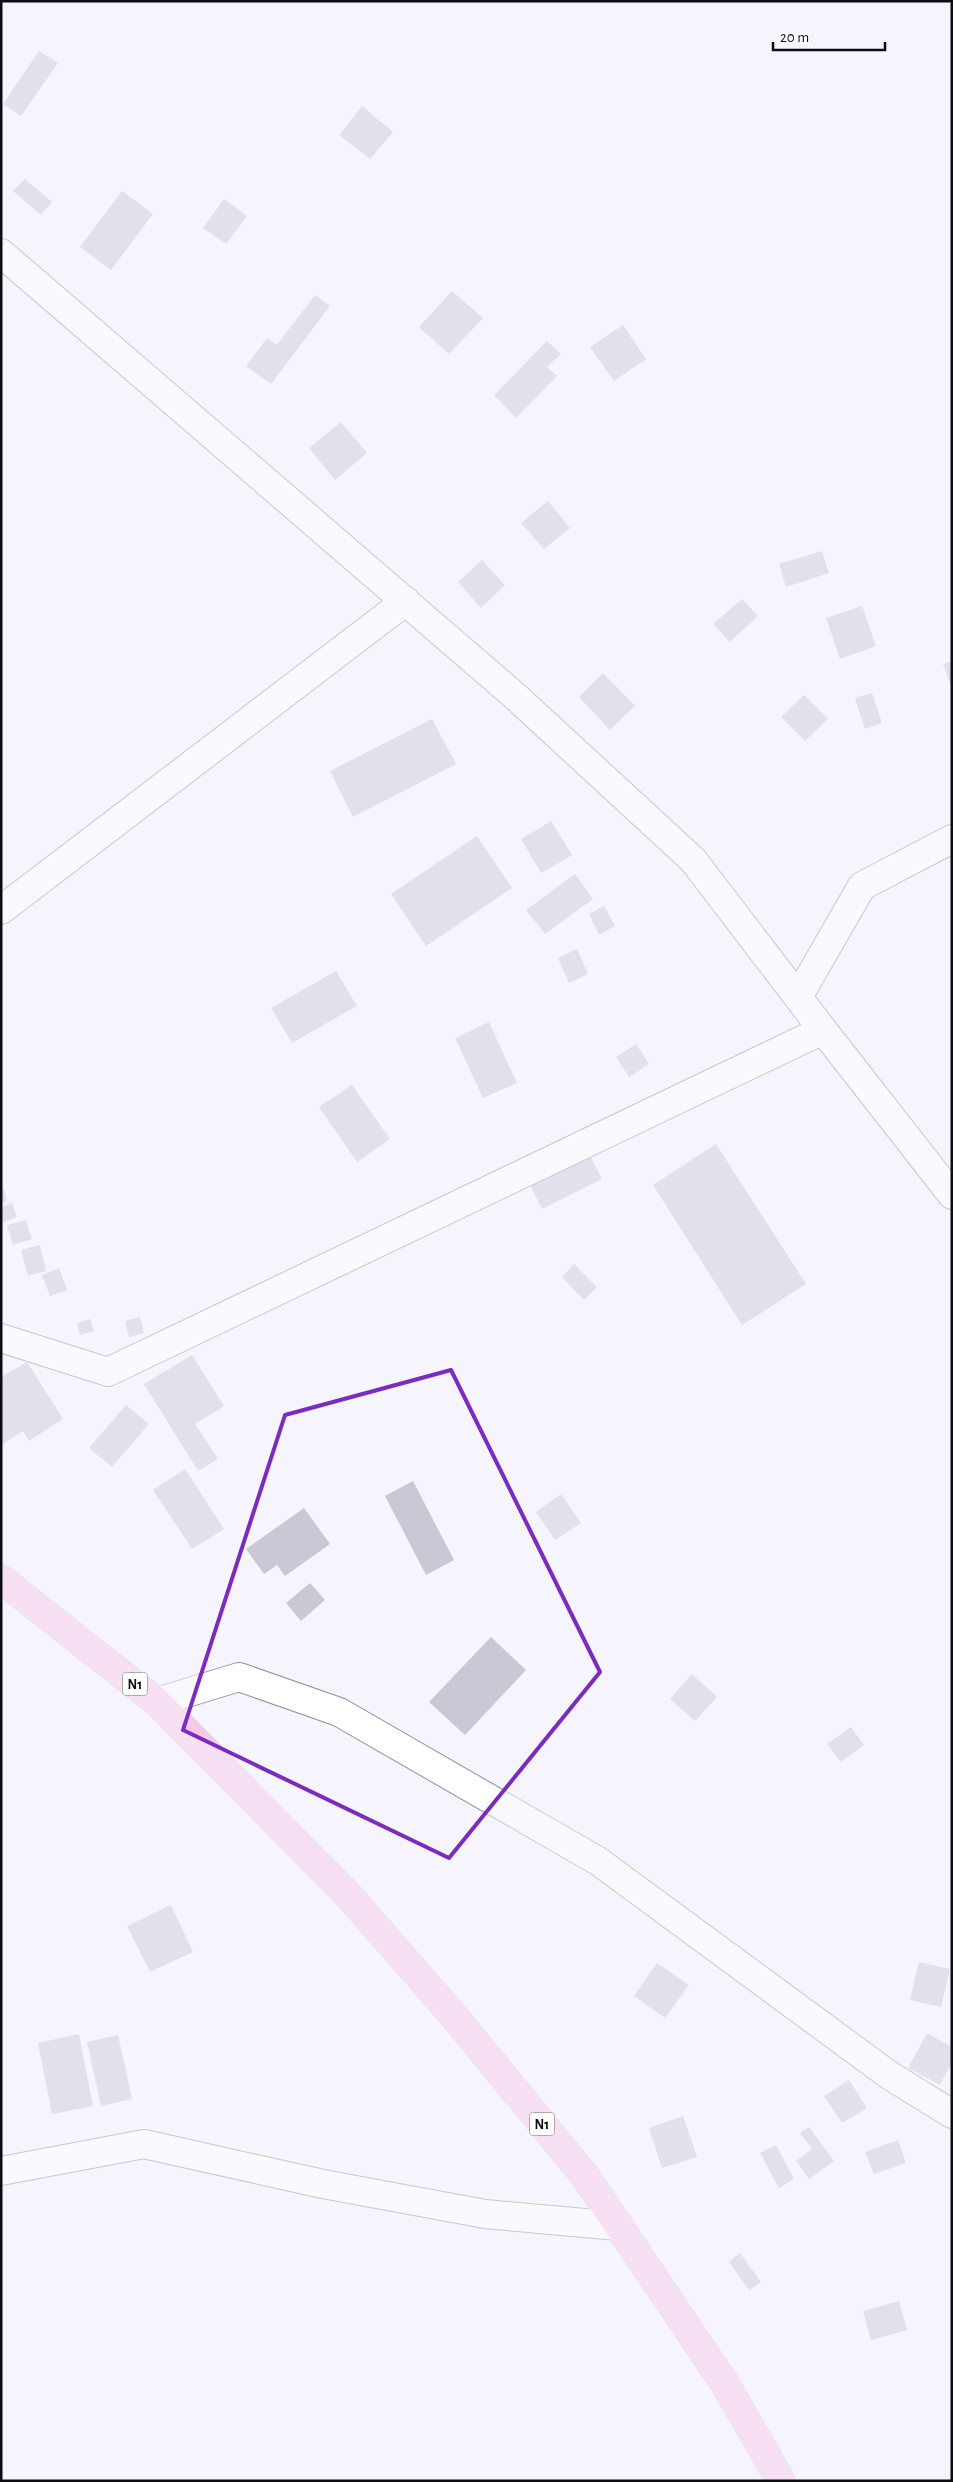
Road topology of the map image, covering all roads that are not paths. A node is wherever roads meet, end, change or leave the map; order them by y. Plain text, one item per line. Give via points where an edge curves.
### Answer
1 (1, 253) edge
2 (406, 601) junction
3 (952, 839) edge
4 (1, 910) edge
5 (798, 997) junction
6 (823, 1030) junction
7 (952, 1195) edge
8 (1, 1338) edge
9 (1, 1579) edge
10 (157, 1702) junction
11 (952, 2114) edge
12 (1, 2171) edge
13 (618, 2226) junction
14 (781, 2481) edge

1 - 2 street
2 - 4 street
2 - 5 street via 693,860
3 - 5 street via 862,886
5 - 6 street
6 - 7 street
6 - 8 street via 108,1372
9 - 10 main road, N1
10 - 11 street via 239,1677 338,1712 598,1861 889,2075
10 - 13 main road, N1 via 349,1896 453,2015 585,2176
12 - 13 street via 144,2144 323,2184 485,2214
13 - 14 main road, N1 via 725,2384

